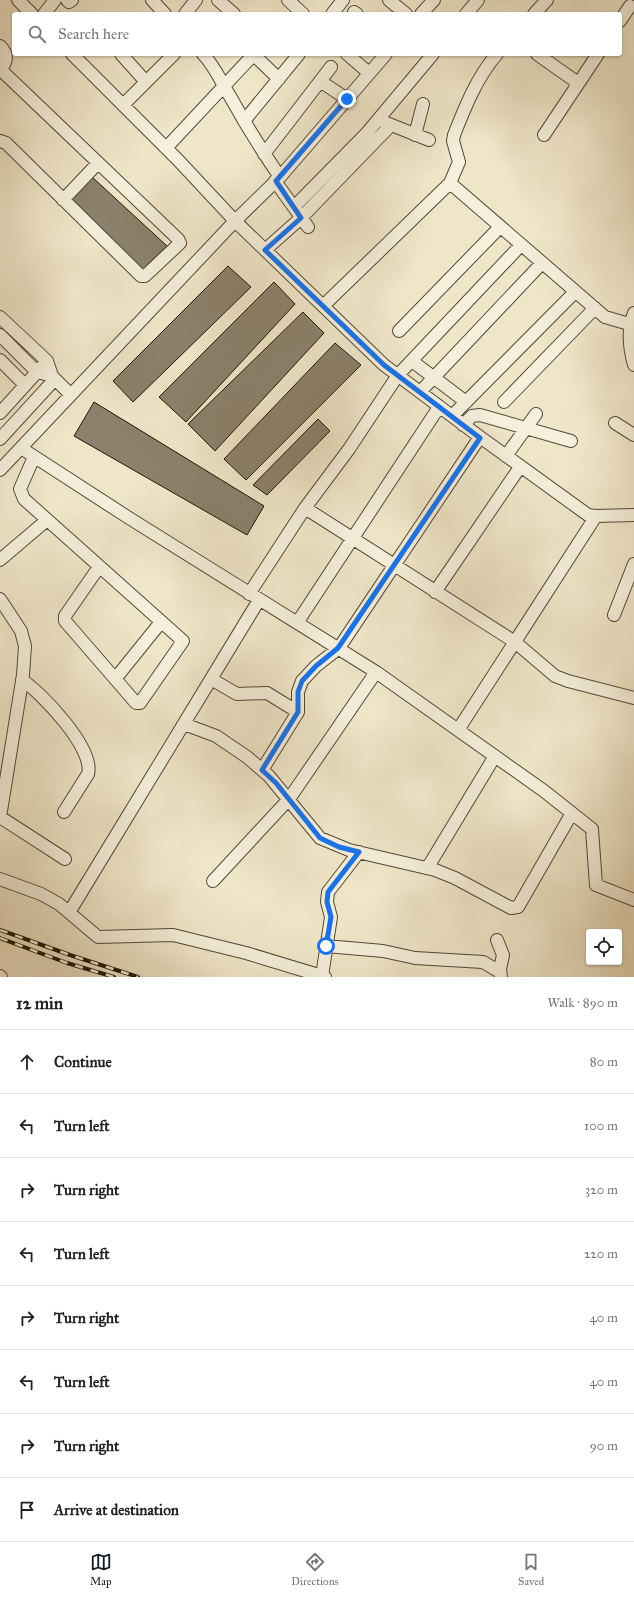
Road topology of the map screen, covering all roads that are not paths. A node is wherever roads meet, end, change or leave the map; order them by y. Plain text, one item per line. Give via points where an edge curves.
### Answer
1 (18, 0) edge
2 (55, 0) edge
3 (67, 0) edge
4 (72, 0) edge
5 (152, 0) edge
6 (196, 0) edge
7 (218, 0) edge
8 (342, 0) edge
9 (389, 0) edge
10 (434, 0) edge
11 (478, 0) edge
12 (547, 0) edge
13 (292, 1) edge
14 (629, 5) edge
15 (30, 12) edge
16 (46, 12) edge
17 (163, 12) edge
18 (187, 12) edge
19 (232, 12) edge
20 (287, 12) edge
21 (302, 12) edge
22 (333, 12) edge
23 (404, 12) edge
24 (423, 12) edge
25 (468, 12) edge
26 (536, 12) edge
27 (622, 17) edge
28 (0, 46) edge
29 (74, 56) edge
30 (123, 56) edge
31 (172, 56) edge
32 (205, 56) edge
33 (252, 56) edge
34 (256, 56) edge
35 (298, 56) edge
36 (349, 56) edge
37 (384, 56) edge
38 (431, 56) edge
39 (495, 56) edge
40 (540, 56) edge
41 (597, 56) edge
42 (331, 66) dead end
43 (0, 69) edge
44 (369, 73) junction
45 (278, 79) junction
46 (320, 81) junction
47 (146, 82) junction
48 (578, 83) junction
49 (224, 87) junction
50 (347, 99) junction
51 (423, 104) dead end
52 (123, 105) junction
53 (378, 119) junction
54 (244, 121) junction
55 (392, 125) junction
56 (415, 135) junction
57 (544, 135) dead end
58 (429, 140) dead end
59 (0, 141) edge
60 (166, 148) junction
61 (264, 154) junction
62 (98, 163) junction
63 (278, 179) junction
64 (450, 183) junction
65 (63, 200) junction
66 (294, 207) junction
67 (235, 222) junction
68 (305, 222) junction
69 (500, 227) junction
70 (521, 245) junction
71 (265, 250) junction
72 (542, 263) junction
73 (575, 292) junction
74 (324, 305) junction
75 (595, 308) junction
76 (0, 316) edge
77 (632, 319) edge
78 (399, 331) dead end
79 (0, 335) edge
80 (632, 350) edge
81 (0, 360) edge
82 (47, 361) junction
83 (412, 361) junction
84 (634, 365) edge
85 (37, 372) junction
86 (398, 375) junction
87 (53, 377) junction
88 (434, 377) junction
89 (25, 385) junction
90 (420, 392) junction
91 (71, 395) junction
92 (466, 402) junction
93 (504, 402) dead end
94 (439, 407) junction
95 (0, 413) edge
96 (536, 414) dead end
97 (452, 416) junction
98 (615, 423) dead end
99 (463, 425) junction
100 (526, 428) junction
101 (634, 434) edge
102 (480, 438) junction
103 (0, 439) edge
104 (571, 441) dead end
105 (21, 448) junction
106 (506, 456) junction
107 (34, 457) junction
108 (520, 467) junction
109 (0, 470) edge
110 (305, 508) junction
111 (634, 515) edge
112 (596, 516) junction
113 (47, 520) junction
114 (353, 538) junction
115 (0, 560) edge
116 (634, 564) edge
117 (395, 565) junction
118 (99, 567) junction
119 (435, 592) junction
120 (254, 597) junction
121 (0, 599) edge
122 (614, 615) dead end
123 (161, 622) junction
124 (297, 623) junction
125 (514, 642) junction
126 (338, 648) junction
127 (376, 672) junction
128 (211, 678) junction
129 (115, 679) junction
130 (22, 680) junction
131 (634, 698) edge
132 (298, 712) junction
133 (184, 724) junction
134 (458, 730) junction
135 (495, 756) junction
136 (262, 770) junction
137 (289, 799) junction
138 (64, 812) dead end
139 (572, 813) junction
140 (0, 817) edge
141 (359, 852) junction
142 (65, 859) dead end
143 (428, 867) junction
144 (0, 879) edge
145 (213, 882) dead end
146 (634, 900) edge
147 (70, 911) junction
148 (497, 940) dead end
149 (326, 946) junction
150 (501, 975) edge
151 (324, 977) edge

1 - 15 street
2 - 16 street
3 - 4 street
5 - 17 street
6 - 18 street
7 - 19 street
8 - 22 street
9 - 23 street
10 - 24 street
11 - 25 street
12 - 26 street
13 - 20 street
13 - 21 street
14 - 27 street
28 - 43 street via 7,54 7,59
29 - 52 street
30 - 47 street
31 - 47 street
32 - 49 street via 214,66
33 - 49 street
34 - 45 street
35 - 45 street
36 - 44 street
37 - 44 street
38 - 53 street
39 - 64 street via 470,97 454,135 453,141 459,162
40 - 48 street
41 - 48 street
42 - 46 street
43 - 62 street
44 - 50 street
45 - 54 street
46 - 50 street
46 - 61 street
47 - 52 street
48 - 57 street
49 - 54 street
49 - 60 street
50 - 63 street
51 - 56 street
52 - 60 street
53 - 55 street
53 - 66 street
54 - 61 street
55 - 56 street
55 - 68 street
56 - 58 street
59 - 65 street
60 - 67 street
61 - 63 street
62 - 65 street
62 - 65 street via 180,241 179,245 145,276 141,276
63 - 66 street
63 - 67 street
64 - 69 street
64 - 74 street
66 - 68 street
67 - 71 street
67 - 91 street
68 - 71 street
69 - 70 street
69 - 78 street
70 - 72 street
70 - 83 street
71 - 74 street
72 - 73 street
72 - 88 street
73 - 75 street
73 - 92 street
74 - 86 street via 384,365
75 - 77 street via 605,317
75 - 93 street
76 - 82 street
77 - 80 street
79 - 85 street
80 - 84 street
81 - 89 street
82 - 85 street
82 - 87 street
83 - 86 street
83 - 88 street
85 - 87 street
85 - 89 street
86 - 90 street
86 - 110 street via 349,449
87 - 91 street
87 - 103 street
88 - 90 street
88 - 92 street
89 - 95 street
90 - 94 street
91 - 105 street
92 - 97 street
94 - 97 street
94 - 114 street
96 - 100 street
97 - 99 street
98 - 101 street
99 - 100 street via 472,416 480,415
99 - 102 street
100 - 104 street
100 - 106 street
102 - 106 street
102 - 117 street
105 - 107 street
105 - 109 street
106 - 108 street
107 - 113 street via 20,492
107 - 120 street
108 - 112 street via 580,510
108 - 119 street
110 - 114 street
110 - 120 street
111 - 112 street
112 - 125 street
113 - 115 street
113 - 118 street
114 - 117 street
114 - 124 street
116 - 122 street
117 - 119 street
117 - 126 street
118 - 123 street
118 - 129 street via 65,616 65,621
119 - 125 street
120 - 124 street
120 - 128 street
121 - 130 street via 21,631 25,646
123 - 129 street
123 - 129 street via 182,639 183,643 140,703 136,703
124 - 126 street
125 - 131 street via 562,679
125 - 134 street
126 - 127 street
126 - 132 street via 302,681 298,692
127 - 134 street
127 - 137 street
128 - 132 street via 237,694 268,693
128 - 133 street
130 - 138 street via 37,690 76,736 88,767 88,774
130 - 140 street
132 - 136 street
133 - 136 street via 216,736
133 - 147 street
134 - 135 street
135 - 139 street
135 - 143 street
136 - 137 street
137 - 141 street via 320,838 339,847
137 - 145 street
139 - 143 street via 518,907 508,907
139 - 146 street via 590,826 593,833 596,885
140 - 142 street
141 - 143 street
141 - 149 street via 328,892 327,902 331,917
144 - 147 street via 41,894
147 - 151 street via 98,937 173,935 258,956
148 - 150 street via 503,955
149 - 150 street via 383,951 415,958 483,962
149 - 151 street

